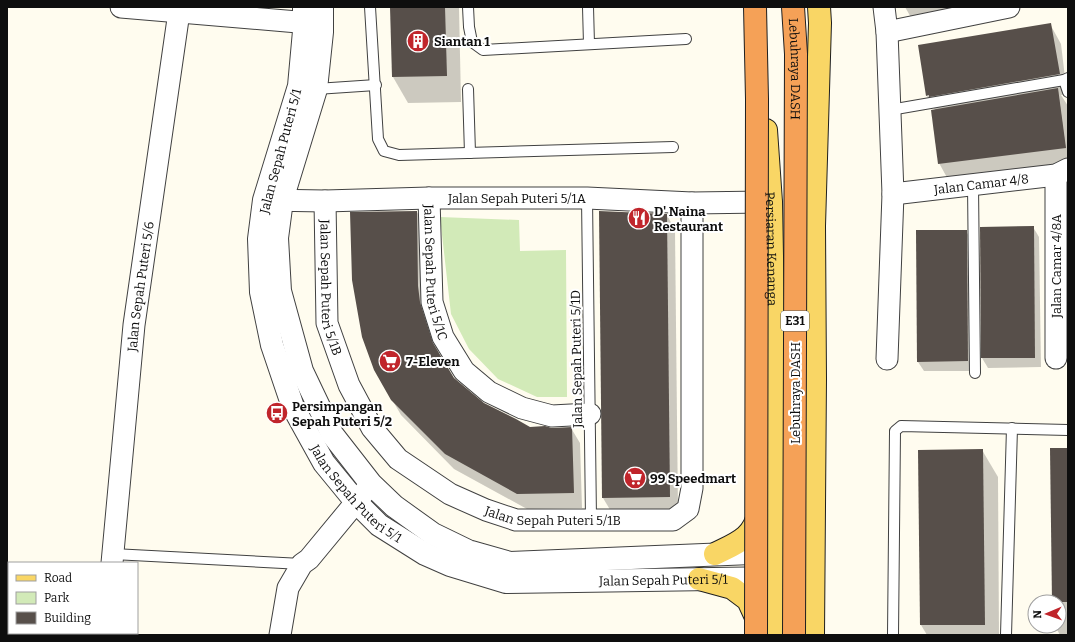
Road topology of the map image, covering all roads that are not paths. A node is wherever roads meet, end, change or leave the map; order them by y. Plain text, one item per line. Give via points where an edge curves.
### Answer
1 (121, 7) edge
2 (370, 7) edge
3 (468, 7) edge
4 (588, 7) edge
5 (756, 7) edge
6 (793, 7) edge
7 (819, 7) edge
8 (884, 7) edge
9 (1009, 7) edge
10 (147, 8) edge
11 (179, 12) junction
12 (313, 15) edge
13 (887, 32) junction
14 (686, 39) dead end
15 (589, 44) junction
16 (1066, 79) edge
17 (376, 85) junction
18 (316, 89) junction
19 (468, 89) dead end
20 (1068, 92) edge
21 (890, 110) junction
22 (673, 147) dead end
23 (470, 153) junction
24 (1062, 172) edge
25 (973, 185) junction
26 (893, 194) junction
27 (429, 198) junction
28 (587, 198) junction
29 (273, 200) junction
30 (325, 201) junction
31 (771, 202) junction
32 (692, 203) junction
33 (814, 226) junction
34 (887, 358) dead end
35 (1056, 358) dead end
36 (976, 373) dead end
37 (590, 414) junction
38 (775, 416) junction
39 (1012, 428) junction
40 (1068, 430) edge
41 (371, 484) junction
42 (356, 502) junction
43 (591, 520) junction
44 (715, 554) junction
45 (781, 557) junction
46 (112, 558) edge
47 (302, 564) junction
48 (774, 578) junction
49 (699, 579) junction
50 (280, 635) edge
51 (756, 635) edge
52 (761, 635) edge
53 (773, 635) edge
54 (794, 635) edge
55 (799, 635) edge
56 (813, 635) edge
57 (893, 635) edge
58 (1006, 635) edge

1 - 10 street
2 - 17 lane
3 - 15 lane via 472,42 483,50
4 - 15 lane
5 - 31 main road, Persiaran Kenanga
5 - 51 highway, bridge
6 - 54 highway, Lebuhraya DASH / E31, bridge via 796,54
7 - 33 main road
8 - 13 street
9 - 13 street
10 - 11 street
11 - 12 street
11 - 46 street, Jalan Sepah Puteri 5/6 via 134,325
12 - 18 street via 322,32
12 - 29 street, Jalan Sepah Puteri 5/1
13 - 21 street
14 - 15 lane
16 - 20 lane
16 - 21 lane
17 - 18 lane
17 - 23 lane via 378,139 384,151 400,155
18 - 29 street
19 - 23 lane
21 - 26 street
22 - 23 lane
24 - 25 street, Jalan Camar 4/8
24 - 35 street, Jalan Camar 4/8A
25 - 26 street, Jalan Camar 4/8
25 - 36 lane
26 - 34 street
27 - 28 street, Jalan Sepah Puteri 5/1A
27 - 30 street, Jalan Sepah Puteri 5/1A
27 - 37 street, Jalan Sepah Puteri 5/1C via 432,302 443,337 464,370 489,392 522,408 552,416
28 - 32 street, Jalan Sepah Puteri 5/1A
28 - 37 lane, Jalan Sepah Puteri 5/1D
29 - 30 street, Jalan Sepah Puteri 5/1A
29 - 41 street via 280,291 302,371 332,434
29 - 42 street, Jalan Sepah Puteri 5/1 via 259,239 262,292 272,345 293,407 324,463
30 - 43 street, Jalan Sepah Puteri 5/1B via 327,323 349,385 372,428 398,459 450,494 486,510 516,520
31 - 32 street, Jalan Sepah Puteri 5/1A
31 - 38 main road, Persiaran Kenanga
32 - 43 street, Jalan Sepah Puteri 5/1B via 692,488 688,509 673,520
33 - 45 main road via 802,307 800,535
33 - 56 main road
37 - 43 lane, Jalan Sepah Puteri 5/1D
38 - 44 main road via 758,514 752,532
38 - 45 main road, Persiaran Kenanga
39 - 40 lane
39 - 57 lane via 901,426 895,431
39 - 58 lane
41 - 42 street
41 - 44 street via 394,506 433,534 468,551 510,563
42 - 47 street
42 - 49 street, Jalan Sepah Puteri 5/1 via 379,525 425,554 450,565 506,582
44 - 45 street
45 - 48 main road
45 - 55 main road, Persiaran Kenanga via 795,581
46 - 47 lane
47 - 50 street via 288,588
48 - 49 street, Jalan Sepah Puteri 5/1
48 - 53 main road
49 - 52 main road via 732,588 748,600 759,621

